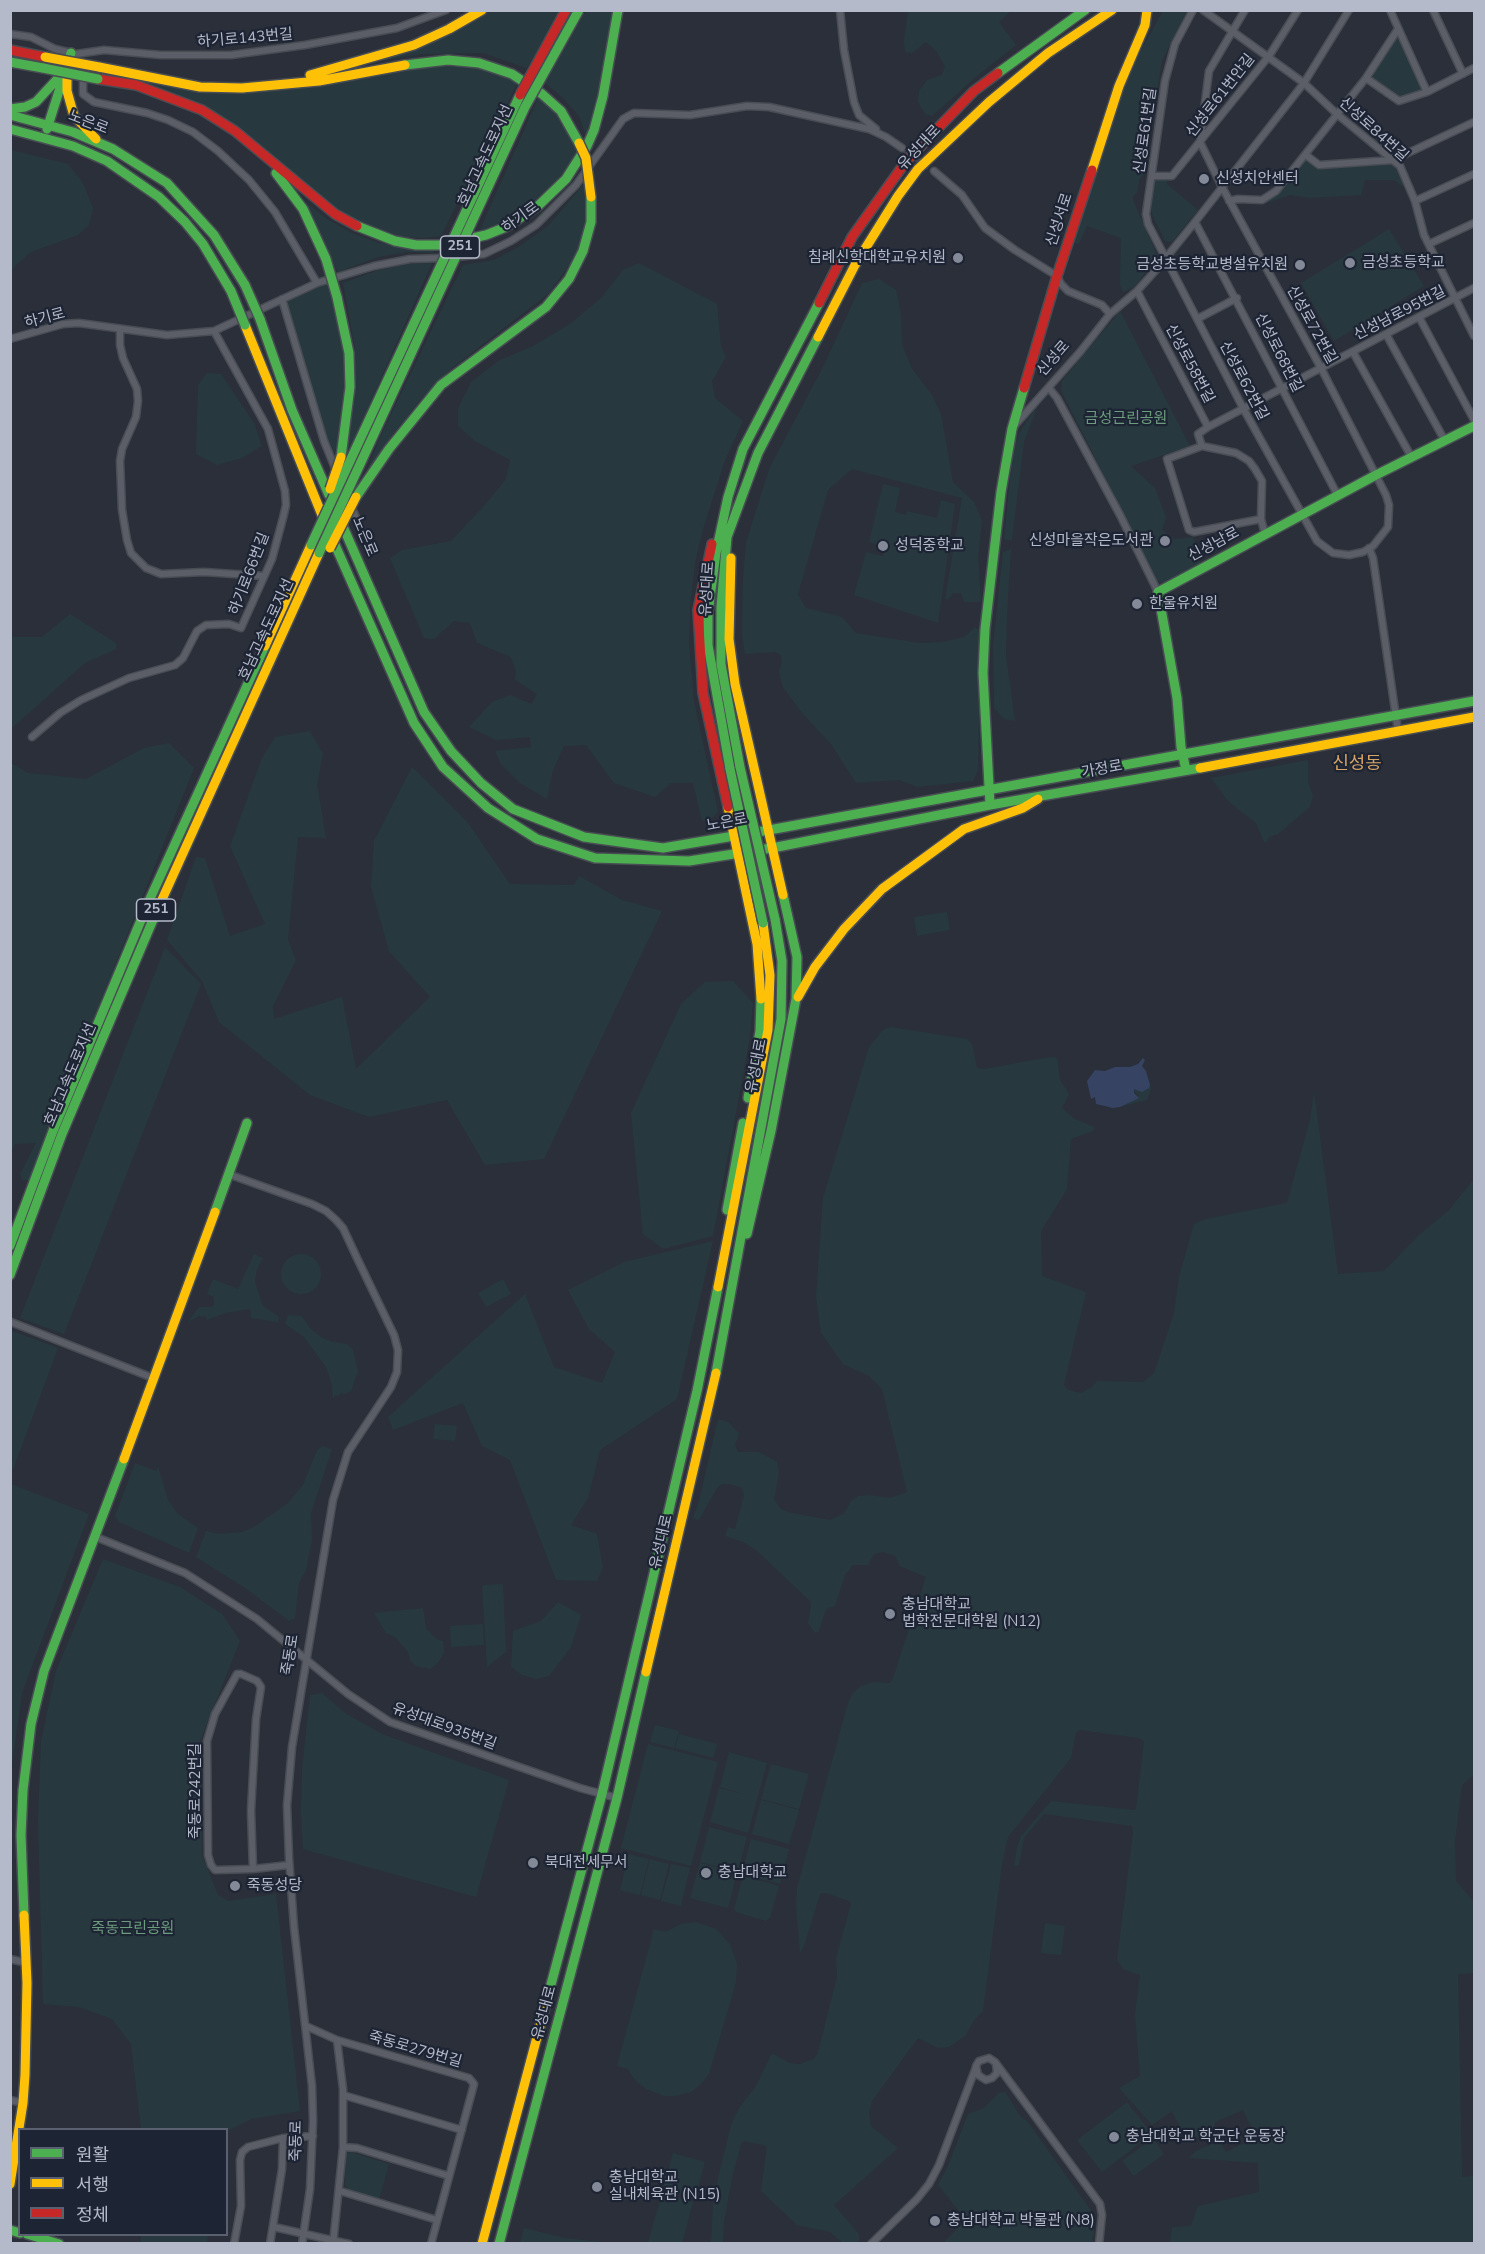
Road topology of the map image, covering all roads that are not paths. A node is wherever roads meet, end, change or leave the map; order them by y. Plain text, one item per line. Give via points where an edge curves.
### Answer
1 (446, 10) edge
2 (482, 10) edge
3 (566, 10) edge
4 (579, 10) edge
5 (618, 10) edge
6 (840, 10) edge
7 (1085, 10) edge
8 (1112, 10) edge
9 (1155, 10) edge
10 (1193, 10) edge
11 (1203, 10) edge
12 (1245, 10) edge
13 (1298, 10) edge
14 (1348, 10) edge
15 (1390, 10) edge
16 (1432, 10) edge
17 (1147, 11) edge
18 (1145, 25) junction
19 (1398, 29) junction
20 (1232, 31) junction
21 (10, 34) edge
22 (10, 50) edge
23 (71, 53) junction
24 (86, 54) junction
25 (1269, 56) junction
26 (10, 62) edge
27 (67, 67) junction
28 (1474, 68) edge
29 (1463, 74) junction
30 (1366, 78) junction
31 (1304, 83) junction
32 (242, 88) junction
33 (1427, 92) junction
34 (10, 109) edge
35 (10, 115) edge
36 (1338, 116) junction
37 (1474, 122) edge
38 (49, 125) junction
39 (10, 129) edge
40 (235, 131) junction
41 (886, 136) junction
42 (45, 137) junction
43 (1200, 142) junction
44 (902, 147) tunnel mouth
45 (113, 149) junction
46 (1306, 155) junction
47 (1393, 160) junction
48 (934, 171) tunnel mouth
49 (1474, 174) edge
50 (1152, 176) junction
51 (1222, 188) junction
52 (1229, 201) junction
53 (1415, 201) junction
54 (1195, 222) junction
55 (1474, 223) edge
56 (1429, 244) junction
57 (1165, 257) junction
58 (1057, 276) junction
59 (317, 282) junction
60 (1474, 288) edge
61 (1137, 291) junction
62 (1237, 298) junction
63 (1455, 298) junction
64 (282, 299) junction
65 (1110, 314) junction
66 (1419, 317) junction
67 (1197, 319) junction
68 (120, 330) junction
69 (214, 331) junction
70 (1386, 334) junction
71 (1474, 336) edge
72 (10, 339) edge
73 (1353, 351) junction
74 (1321, 368) junction
75 (1049, 388) junction
76 (1283, 388) junction
77 (1244, 408) junction
78 (1474, 420) edge
79 (1474, 426) edge
80 (1208, 427) junction
81 (1012, 429) junction
82 (1445, 441) junction
83 (1203, 446) junction
84 (1412, 458) junction
85 (1376, 476) junction
86 (1338, 495) junction
87 (728, 497) junction
88 (739, 501) junction
89 (354, 513) junction
90 (1302, 515) junction
91 (1261, 519) junction
92 (340, 520) junction
93 (1265, 534) junction
94 (366, 541) dead end
95 (308, 543) junction
96 (1369, 549) junction
97 (322, 555) junction
98 (264, 576) junction
99 (1158, 592) junction
100 (1474, 701) edge
101 (1395, 716) junction
102 (1474, 717) edge
103 (1398, 731) junction
104 (231, 732) junction
105 (32, 737) dead end
106 (1183, 754) junction
107 (1186, 770) junction
108 (989, 791) junction
109 (1042, 796) junction
110 (990, 805) junction
111 (769, 830) junction
112 (733, 838) junction
113 (772, 848) junction
114 (736, 855) junction
115 (796, 999) junction
116 (247, 1123) dead end
117 (228, 1173) junction
118 (10, 1246) edge
119 (721, 1265) junction
120 (735, 1270) junction
121 (10, 1275) edge
122 (11, 1322) edge
123 (153, 1378) junction
124 (96, 1537) junction
125 (306, 1660) junction
126 (602, 1794) junction
127 (617, 1798) junction
128 (289, 1865) junction
129 (253, 1869) junction
130 (10, 1959) edge
131 (27, 1963) junction
132 (306, 2026) junction
133 (337, 2040) junction
134 (996, 2064) junction
135 (976, 2066) junction
136 (989, 2079) junction
137 (1010, 2082) junction
138 (343, 2095) junction
139 (965, 2097) junction
140 (10, 2100) edge
141 (23, 2103) junction
142 (19, 2128) edge
143 (462, 2130) junction
144 (18, 2134) edge
145 (313, 2136) junction
146 (283, 2138) junction
147 (343, 2147) junction
148 (449, 2176) junction
149 (10, 2184) edge
150 (340, 2192) junction
151 (437, 2220) junction
152 (274, 2227) junction
153 (304, 2233) junction
154 (31, 2236) edge
155 (333, 2241) edge
156 (59, 2244) edge
157 (234, 2244) edge
158 (270, 2244) edge
159 (302, 2244) edge
160 (349, 2244) edge
161 (431, 2244) edge
162 (482, 2244) edge
163 (499, 2244) edge
164 (871, 2244) edge
165 (1099, 2244) edge

1 - 24 street, 하기로143번길 via 397,28 231,55 104,50
2 - 32 main road via 414,45 318,73
3 - 95 main road, 호남고속도로지선 / 251, bridge via 515,104
4 - 97 main road, 호남고속도로지선 / 251, bridge via 525,107
5 - 40 main road via 601,106 578,162 538,206 486,235 441,245 416,245 360,227 335,214
6 - 41 street via 854,102 859,115
7 - 87 main road, 유성대로 via 975,91 907,160 884,190 852,237 743,448
8 - 88 main road, 유성대로 via 1048,53 918,169 855,265 758,453
9 - 18 main road
10 - 50 street, 신성로61번길 via 1175,44 1165,81
11 - 20 street, 신성로84번길
12 - 20 street
13 - 25 street, 신성로61번안길
14 - 31 street, 신성로
15 - 19 street
16 - 29 street
17 - 18 main road
18 - 58 main road, 신성서로 via 1119,86
19 - 30 street
19 - 33 street
20 - 25 street, 신성로84번길
20 - 43 street via 1209,71
21 - 23 street, 하기로143번길 via 31,37
22 - 32 main road, bridge via 200,87
23 - 24 street, 하기로143번길
23 - 27 main road
24 - 59 street via 83,94 94,102 168,120 218,151 275,212
25 - 31 street, 신성로84번길
25 - 43 street, 신성로61번안길
26 - 40 main road, bridge via 136,86 202,110
27 - 34 main road via 36,102
27 - 38 main road
27 - 45 main road via 67,91 74,116
28 - 29 street
29 - 33 street
30 - 33 street via 1400,101
30 - 36 street
31 - 36 street, 신성로84번길
31 - 51 street, 신성로
32 - 97 main road, bridge via 318,81 417,63 479,63 512,74 542,94 561,111 586,158 591,222 583,251 568,279 546,307 441,385 389,449
35 - 38 main road, 노은로
36 - 46 street
36 - 47 street, 신성로84번길
37 - 47 street
38 - 42 main road
38 - 45 main road, 노은로
39 - 42 main road, 노은로
40 - 95 main road, bridge via 281,179 303,209 326,259 349,353 350,387 341,457
41 - 44 street, 하기로
41 - 59 street, 하기로 via 769,107 747,106 690,115 634,113 623,119 557,205 511,241 484,254 410,259
42 - 114 main road, 노은로, bridge via 107,161 159,197 203,244 231,291 313,495 414,723 443,767 488,808 537,839 595,858 689,861
43 - 50 street, 신성로61번안길 via 1172,176
43 - 51 street, 신성로72번길
45 - 92 main road, 노은로, bridge via 167,183 214,235 245,285 292,410
46 - 47 street via 1319,165
46 - 52 street via 1276,191 1262,200
47 - 53 street, 신성로84번길 via 1400,166
48 - 58 street via 962,195 985,228
49 - 53 street
50 - 57 street, 신성로61번길 via 1146,214
51 - 52 street, 신성로72번길
51 - 54 street, 신성로
52 - 74 street, 신성로72번길
53 - 56 street, 신성로84번길
54 - 57 street, 신성로
54 - 62 street, 신성로68번길
55 - 56 street
56 - 63 street, 신성로84번길
57 - 61 street, 신성로
57 - 67 street, 신성로62번길
58 - 65 street via 1068,291 1102,305
58 - 81 main road, 신성서로
59 - 64 street, 하기로
60 - 63 street, 신성남로95번길
61 - 65 street, 신성로
61 - 80 street, 신성로58번길
62 - 67 street
62 - 76 street, 신성로68번길
63 - 66 street, 신성남로95번길
63 - 71 street, 신성로84번길
64 - 69 street, 하기로
64 - 89 street via 324,441
65 - 75 street, 신성로
66 - 70 street, 신성남로95번길
66 - 78 street
67 - 77 street, 신성로62번길
68 - 69 street, 하기로 via 167,336
68 - 72 street, 하기로 via 63,324
68 - 98 street via 123,358 137,389 138,401 120,461 122,510 131,553 146,568 160,574
69 - 98 street, 하기로66번길 via 267,429 285,490 283,518
70 - 73 street, 신성남로95번길
70 - 82 street
73 - 74 street, 신성남로95번길
73 - 84 street
74 - 76 street, 신성남로95번길
74 - 85 street, 신성로72번길
75 - 81 street, 신성로
75 - 99 street via 1105,486
76 - 77 street, 신성남로95번길
76 - 86 street, 신성로68번길
77 - 80 street, 신성남로95번길
77 - 90 street, 신성로62번길
79 - 82 main road
80 - 83 street, 신성로58번길 via 1198,434
81 - 108 main road via 985,629 983,673
82 - 84 main road
83 - 91 street via 1236,453 1255,469 1262,481
83 - 91 street via 1167,459 1189,530
84 - 85 main road
85 - 86 main road, 신성남로
85 - 96 street via 1390,517 1388,527
86 - 90 main road, 신성남로
87 - 112 main road via 711,547 698,610 702,693
87 - 119 main road, 유성대로, bridge via 711,581 708,645 770,975 768,1030
88 - 111 main road via 729,580 729,639 735,684
88 - 120 main road, 유성대로, bridge via 727,537 723,573 721,664 782,961 781,1019
89 - 92 street
89 - 94 street
90 - 93 main road, 신성남로
90 - 96 street via 1317,541 1333,553 1349,555
91 - 93 street
92 - 112 main road, 노은로 via 424,712 481,783 513,809 584,837 663,848
93 - 99 main road, 신성남로
95 - 104 main road, 호남고속도로지선 / 251
96 - 101 street
97 - 104 main road, 호남고속도로지선 / 251
98 - 105 street, 하기로66번길 via 241,628 230,624 206,625 197,631 175,665 129,678 81,700
99 - 106 main road
100 - 101 main road, 가정로
101 - 103 street
101 - 106 main road, 가정로
102 - 103 main road, 가정로
103 - 107 main road, 가정로
104 - 118 main road, 호남고속도로지선 / 251 via 150,901 62,1109
104 - 121 main road, 호남고속도로지선 / 251 via 62,1134
106 - 107 main road
106 - 108 main road, 가정로
107 - 109 main road, 가정로
108 - 110 main road
108 - 111 main road, 가정로
109 - 110 main road, 가정로
109 - 115 main road via 1023,808 964,830 882,890 844,929
110 - 113 main road, 가정로
111 - 112 main road, 노은로
111 - 113 main road
112 - 114 main road
113 - 114 main road, 가정로
113 - 115 main road via 797,957
114 - 119 main road via 757,944 760,1031 730,1185
115 - 120 main road via 753,1211
116 - 117 main road
117 - 123 main road
117 - 125 street, 죽동로 via 312,1204 336,1220 398,1350 397,1372 391,1388 355,1440 333,1500
119 - 126 main road, 유성대로 via 697,1391
120 - 127 main road, 유성대로 via 709,1409
122 - 123 street
123 - 124 main road
124 - 125 street, 유성대로935번길 via 185,1573 257,1619
124 - 131 main road via 44,1671 31,1724 22,1790 21,1835
125 - 126 street, 유성대로935번길 via 390,1722
125 - 128 street, 죽동로 via 287,1805
126 - 127 street, 유성대로935번길
126 - 162 main road, 유성대로
127 - 163 main road, 유성대로
128 - 129 street, 죽동로242번길
128 - 132 street, 죽동로
129 - 129 street, 죽동로242번길 via 251,1811 261,1687 257,1681 237,1674 215,1714 207,1741 208,1855 215,1870
130 - 131 street
131 - 141 main road
132 - 133 street, 죽동로279번길
132 - 145 street, 죽동로
133 - 138 street
133 - 143 street, 죽동로279번길 via 469,2078 474,2084
134 - 135 street via 986,2058
134 - 136 street via 997,2073
134 - 137 street
135 - 136 street via 978,2075
135 - 139 street
136 - 137 street
136 - 139 street via 974,2086
137 - 165 street via 1100,2204
138 - 143 street
138 - 147 street
139 - 164 street via 929,2184
140 - 141 street
141 - 142 main road
143 - 148 street, 죽동로279번길
144 - 149 main road
145 - 146 street
145 - 153 street, 죽동로
146 - 152 street
146 - 157 street via 242,2152 241,2206
147 - 148 street
147 - 150 street
148 - 151 street, 죽동로279번길
150 - 151 street
150 - 155 street
151 - 161 street, 죽동로279번길
152 - 153 street
152 - 158 street
153 - 155 street
153 - 159 street, 죽동로
154 - 156 main road
155 - 160 street

